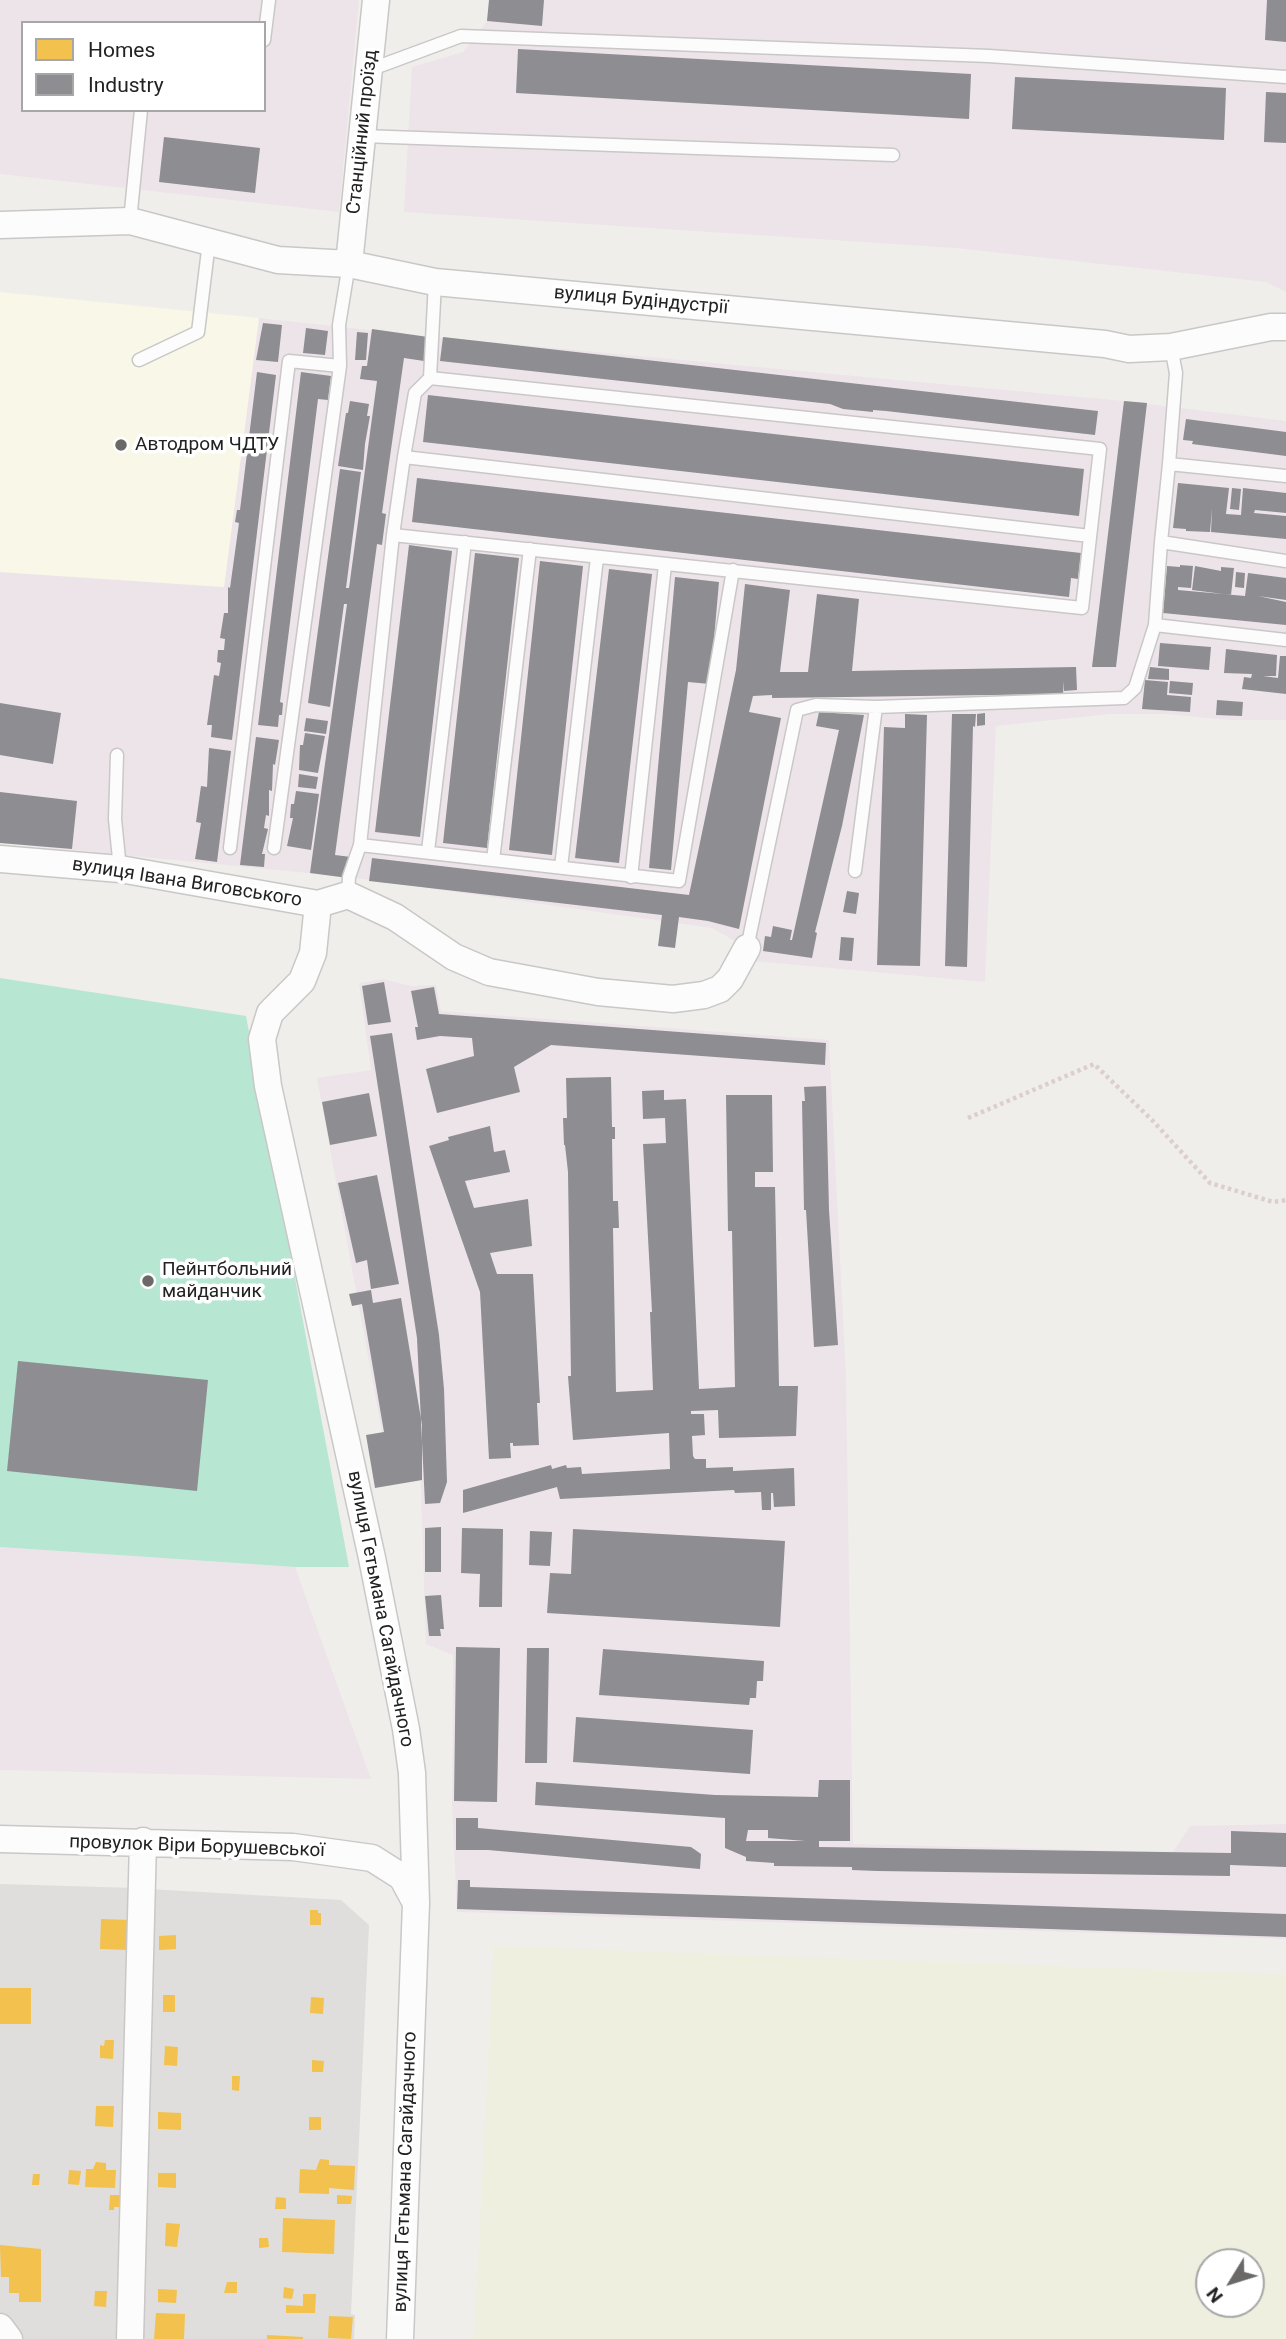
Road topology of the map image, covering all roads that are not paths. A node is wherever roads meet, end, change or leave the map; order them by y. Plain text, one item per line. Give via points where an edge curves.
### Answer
1 (269, 0) edge
2 (376, 0) edge
3 (266, 24) edge
4 (369, 71) junction
5 (1286, 77) edge
6 (141, 112) edge
7 (362, 136) junction
8 (893, 155) dead end
9 (130, 221) junction
10 (0, 225) edge
11 (209, 242) junction
12 (349, 264) junction
13 (435, 282) junction
14 (1286, 327) edge
15 (1171, 347) junction
16 (139, 360) dead end
17 (340, 366) junction
18 (430, 378) junction
19 (404, 457) junction
20 (1169, 464) junction
21 (1286, 476) edge
22 (393, 535) junction
23 (1090, 536) junction
24 (465, 542) junction
25 (1161, 542) junction
26 (530, 549) junction
27 (597, 558) junction
28 (1286, 561) edge
29 (665, 565) junction
30 (733, 570) junction
31 (1155, 625) junction
32 (1286, 640) edge
33 (876, 707) junction
34 (117, 755) dead end
35 (360, 845) junction
36 (230, 848) dead end
37 (274, 848) dead end
38 (428, 851) junction
39 (0, 859) edge
40 (493, 860) junction
41 (561, 867) junction
42 (120, 869) junction
43 (855, 871) dead end
44 (631, 877) junction
45 (348, 895) junction
46 (318, 904) junction
47 (747, 948) joint
48 (0, 1839) edge
49 (143, 1841) junction
50 (416, 1903) junction
51 (0, 2327) edge
52 (9, 2339) edge
53 (130, 2339) edge
54 (400, 2339) edge

1 - 3 lane
2 - 4 street, Станційний проїзд
4 - 5 lane via 461,36 989,56
4 - 7 street, Станційний проїзд
6 - 9 lane
7 - 8 lane
7 - 12 street, Станційний проїзд
9 - 10 street, вулиця Будіндустрії
9 - 11 street, вулиця Будіндустрії
11 - 12 street, вулиця Будіндустрії via 278,260
11 - 16 lane via 198,332
12 - 13 street, вулиця Будіндустрії
12 - 17 lane via 339,325
13 - 15 street, вулиця Будіндустрії via 1129,349
13 - 18 lane
14 - 15 street, вулиця Будіндустрії
15 - 20 lane via 1175,373
17 - 36 lane via 289,361
17 - 37 lane
18 - 19 lane via 415,393
18 - 23 lane via 1100,449
19 - 22 lane
19 - 23 lane
20 - 21 lane
20 - 25 lane
22 - 24 lane
22 - 35 lane
23 - 30 lane via 1083,608
24 - 26 lane
24 - 38 lane
25 - 28 lane
25 - 31 lane
26 - 27 lane
26 - 40 lane
27 - 29 lane
27 - 41 lane
29 - 30 lane
29 - 44 lane
30 - 44 lane via 679,881
31 - 32 lane
31 - 33 lane via 1135,688 1124,698
33 - 43 lane
33 - 47 lane via 816,705 797,710
34 - 42 lane via 115,819
35 - 38 lane
35 - 45 lane
38 - 40 lane
39 - 42 street, вулиця Івана Виговського
40 - 41 lane
41 - 44 lane
42 - 46 street, вулиця Івана Виговського
45 - 46 street, вулиця Івана Виговського
45 - 47 street via 395,917 454,957 489,972 598,992 673,999 704,995 730,979
46 - 50 street, вулиця Гетьмана Сагайдачного via 313,953 302,981 270,1013 262,1039 268,1086 406,1729 415,1812
48 - 49 street, провулок Віри Борушевської
49 - 50 street, провулок Віри Борушевської via 293,1847 372,1858 402,1877
49 - 53 street
50 - 54 street, вулиця Гетьмана Сагайдачного
51 - 52 street

